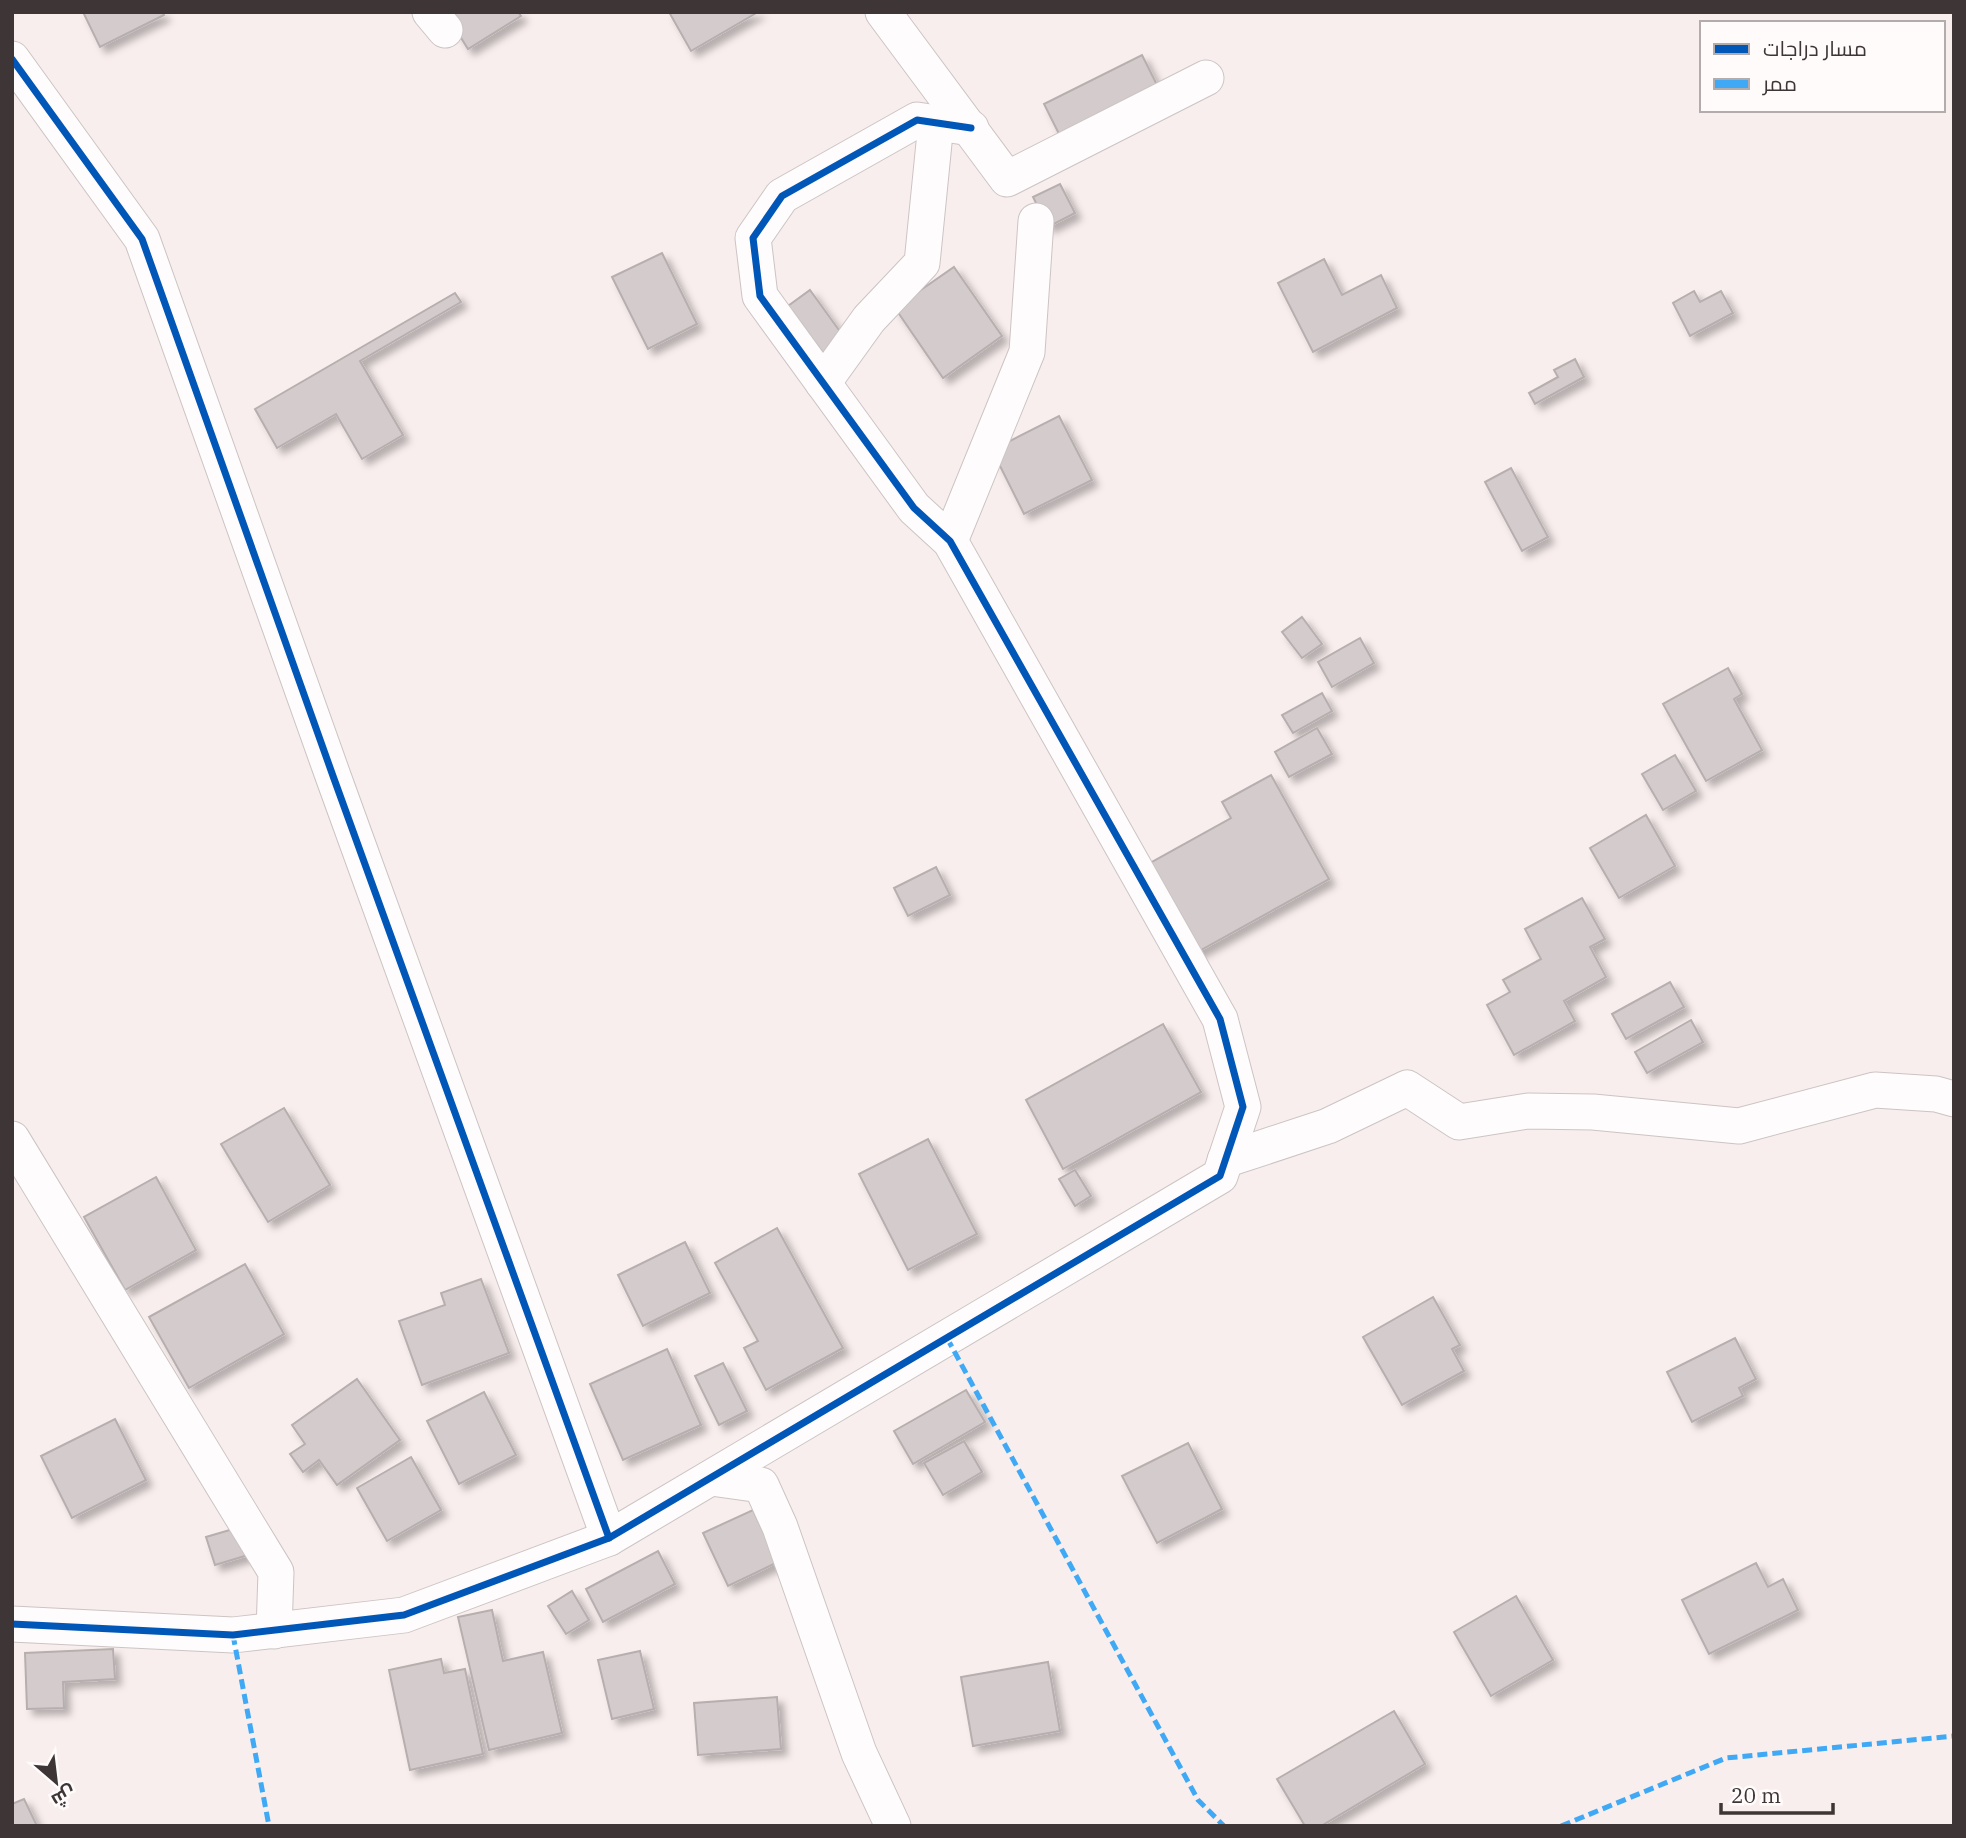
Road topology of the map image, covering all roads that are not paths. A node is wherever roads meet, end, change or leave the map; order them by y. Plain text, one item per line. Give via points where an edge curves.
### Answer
1 (883, 12) edge
2 (12, 59) edge
3 (1206, 78) dead end
4 (936, 123) junction
5 (971, 128) junction
6 (1036, 221) dead end
7 (823, 383) junction
8 (950, 541) junction
9 (1954, 1099) edge
10 (12, 1139) edge
11 (1225, 1160) junction
12 (711, 1478) junction
13 (609, 1538) junction
14 (12, 1624) edge
15 (274, 1631) junction
16 (893, 1826) edge

1 - 5 street
2 - 13 street via 142,239
3 - 5 street via 1007,179
4 - 5 street
4 - 7 street via 922,263 869,319
4 - 7 street via 917,120 782,196 752,238 760,296
6 - 8 street via 1027,352
7 - 8 street via 914,508
8 - 11 street via 1220,1019 1243,1107
9 - 11 street via 1875,1090 1739,1126 1593,1112 1528,1111 1459,1122 1407,1088 1328,1126
10 - 15 street via 276,1572
11 - 12 street via 1220,1176
12 - 13 street
12 - 16 street via 761,1485 859,1753
13 - 15 street via 404,1615
14 - 15 street via 233,1635

